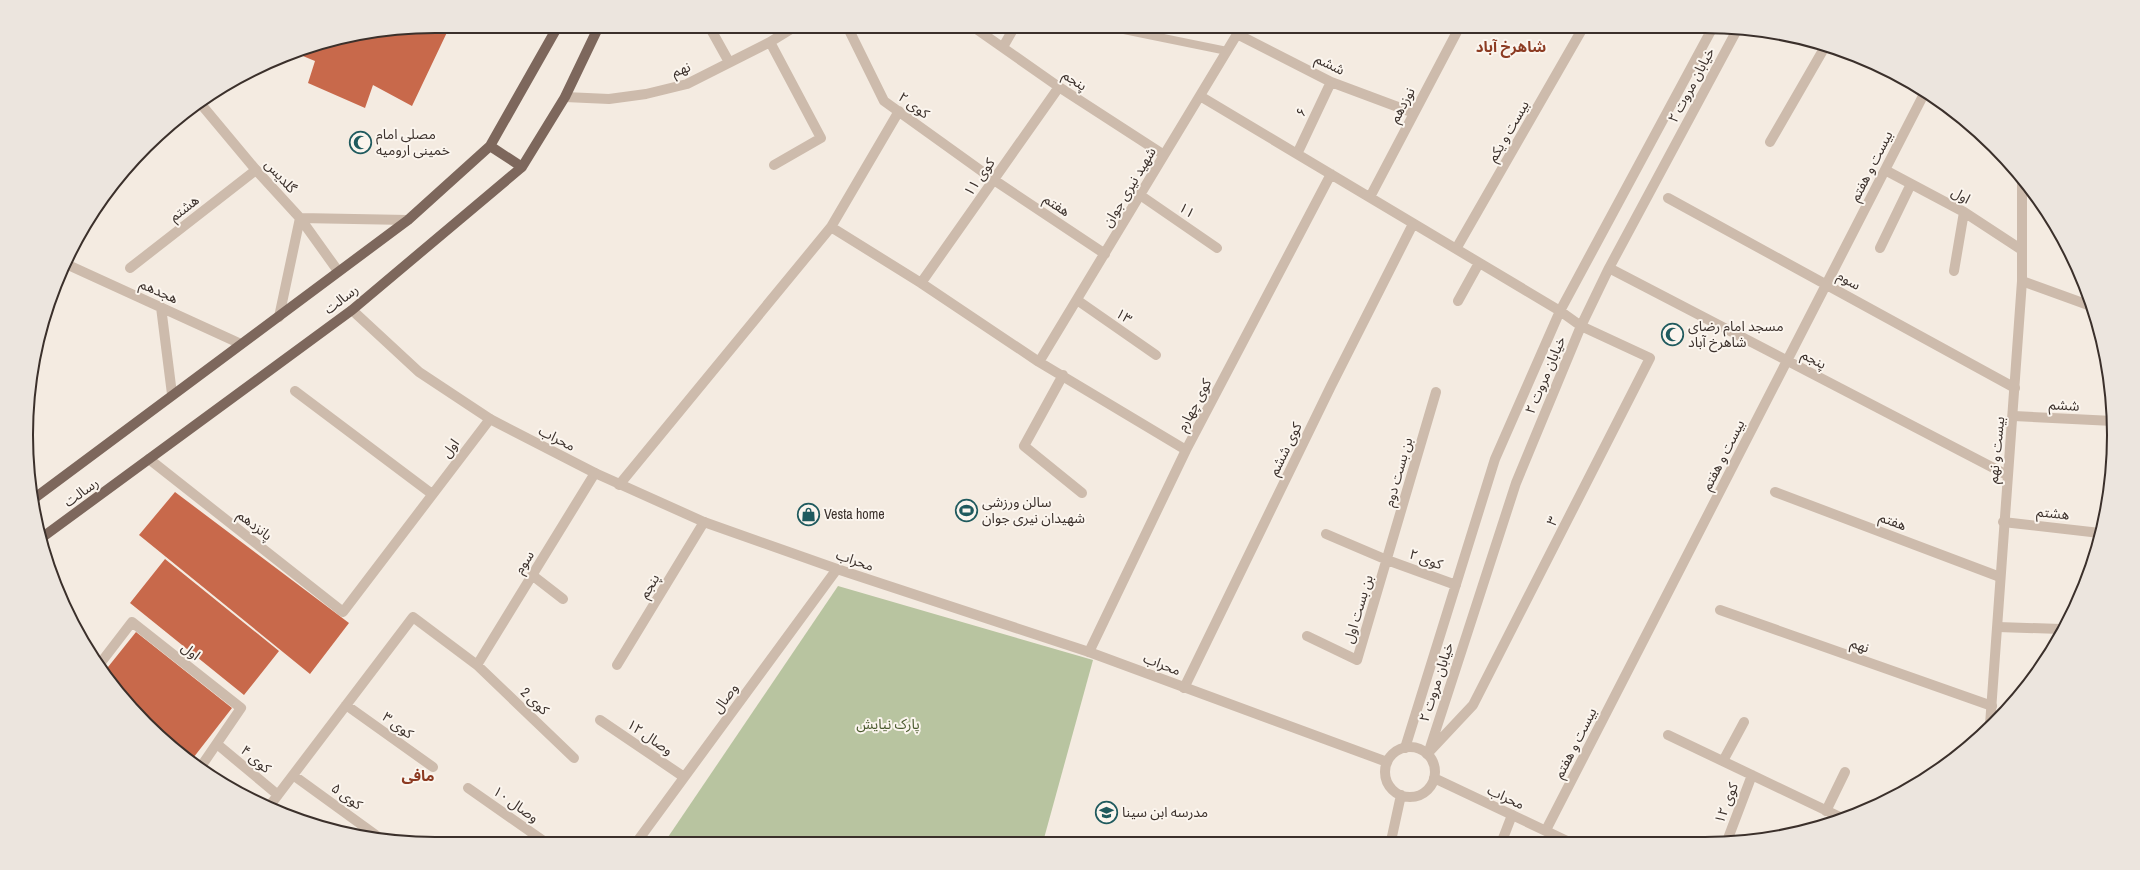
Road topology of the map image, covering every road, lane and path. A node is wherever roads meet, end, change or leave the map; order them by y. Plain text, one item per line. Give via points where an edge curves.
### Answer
1 (554, 33) edge
2 (596, 33) edge
3 (713, 33) edge
4 (785, 33) edge
5 (850, 33) edge
6 (982, 33) edge
7 (1011, 33) edge
8 (1139, 33) edge
9 (1237, 33) edge
10 (1244, 33) edge
11 (1456, 33) edge
12 (1580, 33) edge
13 (1709, 33) edge
14 (1735, 34) edge
15 (770, 42) junction
16 (1003, 47) junction
17 (1227, 51) junction
18 (1823, 51) edge
19 (729, 62) junction
20 (1331, 82) junction
21 (1059, 87) junction
22 (1200, 96) junction
23 (565, 97) junction
24 (1922, 97) edge
25 (203, 107) edge
26 (899, 111) junction
27 (1414, 113) junction
28 (1770, 142) dead end
29 (490, 146) junction
30 (1297, 154) junction
31 (1164, 155) junction
32 (774, 165) dead end
33 (522, 167) junction
34 (256, 170) junction
35 (1884, 170) junction
36 (1330, 174) junction
37 (994, 180) junction
38 (1910, 184) junction
39 (2022, 188) edge
40 (1140, 195) junction
41 (1370, 197) junction
42 (1668, 198) dead end
43 (1964, 212) junction
44 (300, 218) junction
45 (408, 220) junction
46 (1413, 224) junction
47 (831, 227) junction
48 (1218, 248) dead end
49 (1880, 248) dead end
50 (1456, 249) junction
51 (2022, 250) junction
52 (1105, 254) junction
53 (1479, 263) junction
54 (70, 266) edge
55 (130, 268) dead end
56 (1609, 268) junction
57 (1954, 270) dead end
58 (338, 271) junction
59 (2022, 281) junction
60 (922, 283) junction
61 (1826, 284) junction
62 (1077, 300) junction
63 (1458, 301) dead end
64 (2085, 304) edge
65 (161, 307) junction
66 (352, 310) junction
67 (1560, 311) junction
68 (278, 317) junction
69 (1581, 326) junction
70 (241, 344) junction
71 (1156, 355) dead end
72 (1786, 361) junction
73 (1039, 362) junction
74 (1063, 375) junction
75 (2015, 388) junction
76 (295, 391) dead end
77 (1436, 392) dead end
78 (172, 394) junction
79 (2014, 416) junction
80 (490, 419) junction
81 (2106, 421) edge
82 (1186, 450) junction
83 (149, 460) junction
84 (595, 473) junction
85 (2007, 475) junction
86 (619, 485) junction
87 (1775, 492) dead end
88 (1082, 493) dead end
89 (432, 494) junction
90 (38, 496) edge
91 (704, 522) junction
92 (2004, 522) junction
93 (2095, 532) edge
94 (1326, 534) dead end
95 (46, 535) edge
96 (1387, 560) junction
97 (837, 569) junction
98 (532, 575) junction
99 (2000, 577) junction
100 (1456, 585) junction
101 (563, 599) dead end
102 (1720, 610) dead end
103 (343, 612) joint
104 (1998, 627) junction
105 (2057, 629) edge
106 (1307, 636) dead end
107 (1090, 652) junction
108 (103, 660) edge
109 (477, 665) junction
110 (617, 665) dead end
111 (1184, 688) junction
112 (346, 705) junction
113 (1992, 706) junction
114 (1991, 717) edge
115 (600, 720) dead end
116 (1744, 722) dead end
117 (1668, 735) dead end
118 (217, 744) junction
119 (1405, 748) junction
120 (1427, 754) junction
121 (574, 758) dead end
122 (1723, 761) junction
123 (1387, 762) junction
124 (203, 763) edge
125 (433, 768) dead end
126 (1846, 772) dead end
127 (293, 775) junction
128 (1752, 775) junction
129 (684, 777) junction
130 (1434, 778) junction
131 (468, 788) dead end
132 (278, 795) junction
133 (1401, 795) junction
134 (272, 802) edge
135 (1826, 811) junction
136 (1512, 815) junction
137 (1836, 815) edge
138 (1546, 830) junction
139 (371, 832) edge
140 (1728, 836) edge
141 (538, 837) edge
142 (641, 837) edge
143 (1392, 837) edge
144 (1504, 837) edge
145 (1559, 837) edge

1 - 29 main road, رسالت
2 - 23 main road, رسالت
3 - 19 street
4 - 15 street, نهم
5 - 26 street, کوی ۲ via 884,100
6 - 16 street, پنجم
7 - 16 street
8 - 17 lane
9 - 17 street, شهید نیری جوان
10 - 20 street, ششم
11 - 27 street, نوزدهم
12 - 50 street, بیست و یکم
13 - 67 street, خیابان مروت ۲
14 - 56 street, خیابان مروت ۲
15 - 19 street, نهم
15 - 32 street via 821,138
16 - 21 street, پنجم
17 - 22 street, شهید نیری جوان
18 - 28 street
19 - 23 street, نهم via 687,84 646,94 609,99
20 - 27 street, ششم
20 - 30 street, ۶
21 - 31 street, پنجم
21 - 37 street, کوی ۱۱
22 - 30 street
22 - 31 street, شهید نیری جوان
23 - 33 main road, رسالت
24 - 35 street, بیست و هفتم
25 - 34 street, گلدیس
26 - 37 street, کوی ۲
26 - 47 street
27 - 41 street, نوزدهم
29 - 33 main road
29 - 45 main road, رسالت
30 - 36 street
31 - 40 street, شهید نیری جوان
33 - 66 main road, رسالت
34 - 44 street, گلدیس
34 - 55 street, هشتم
35 - 38 street, اول
35 - 61 street, بیست و هفتم
36 - 41 street
36 - 82 street, کوی چهارم
37 - 52 street, هفتم
37 - 60 street, کوی ۱۱
38 - 43 street, اول
38 - 49 street
39 - 51 street, بیست و نهم
40 - 48 street, ۱۱
40 - 52 street, شهید نیری جوان
41 - 46 street
42 - 61 street, سوم
43 - 51 street, اول
43 - 57 street
44 - 45 street
44 - 58 street, گلدیس
44 - 68 street
45 - 58 main road, رسالت
46 - 50 street
46 - 111 street, کوی ششم
47 - 60 street
47 - 86 street
50 - 53 street
51 - 59 street, بیست و نهم
52 - 62 street, شهید نیری جوان
53 - 63 street
53 - 67 street
54 - 65 street, هجدهم
56 - 69 street, خیابان مروت ۲
56 - 72 street, پنجم
58 - 68 main road, رسالت
59 - 64 street
59 - 75 street, بیست و نهم
60 - 73 street
61 - 72 street, بیست و هفتم
61 - 75 street, سوم
62 - 71 street, ۱۳
62 - 73 street, شهید نیری جوان
65 - 70 street, هجدهم
65 - 78 street
66 - 80 street, محراب via 419,372
66 - 83 main road, رسالت
67 - 69 street
67 - 100 street, خیابان مروت ۲ via 1495,459
68 - 70 main road, رسالت
69 - 120 street, خیابان مروت ۲ via 1516,482
69 - 120 street, ۳ via 1650,358 1472,705
70 - 78 main road, رسالت
72 - 85 street, پنجم
72 - 138 street, بیست و هفتم
73 - 74 street
74 - 82 street
74 - 88 street via 1024,446
75 - 79 street, بیست و نهم
76 - 89 street
77 - 96 street, بن بست دوم
78 - 90 main road, رسالت
79 - 81 street, ششم
79 - 85 street, بیست و نهم
80 - 84 street, محراب
80 - 89 street, اول
82 - 107 street, کوی چهارم
83 - 95 main road, رسالت
83 - 103 street, پانزدهم
84 - 86 street, محراب
84 - 98 street, سوم
85 - 92 street, بیست و نهم
86 - 91 street, محراب
87 - 99 street, هفتم
89 - 103 street, اول
91 - 97 street, محراب
91 - 110 street, پنجم
92 - 93 street, هشتم
92 - 99 street, بیست و نهم
94 - 96 street, کوی ۲
96 - 100 street, کوی ۲
96 - 106 street, بن بست اول via 1357,660
97 - 107 street, محراب
97 - 129 street, وصال
98 - 101 street
98 - 109 street, سوم
99 - 104 street, بیست و نهم
100 - 119 street, خیابان مروت ۲
102 - 113 street, نهم
104 - 105 street
104 - 113 street, بیست و نهم
107 - 111 street, محراب
108 - 118 street, اول via 132,622 241,708
109 - 112 street, کوی 2 via 413,617
109 - 121 street, کوی 2
111 - 123 street, محراب
112 - 125 street, کوی ۳
112 - 127 street
113 - 114 street, بیست و نهم
115 - 129 street, وصال ۱۲
116 - 122 street
117 - 122 street
118 - 124 street
118 - 132 street, کوی ۴
119 - 120 street via 1413,747
119 - 123 street via 1397,750
120 - 130 street via 1434,766
122 - 128 street
123 - 133 street via 1387,781 1394,791
126 - 135 street
127 - 132 street
127 - 139 street, کوی ۵
128 - 135 street
128 - 140 street, کوی ۱۲
129 - 142 street, وصال
130 - 133 street via 1425,792 1418,796
130 - 136 street, محراب
131 - 141 street, وصال ۱۰
132 - 134 street
133 - 143 street
135 - 137 street
136 - 138 street, محراب
136 - 144 street
138 - 145 street, محراب

